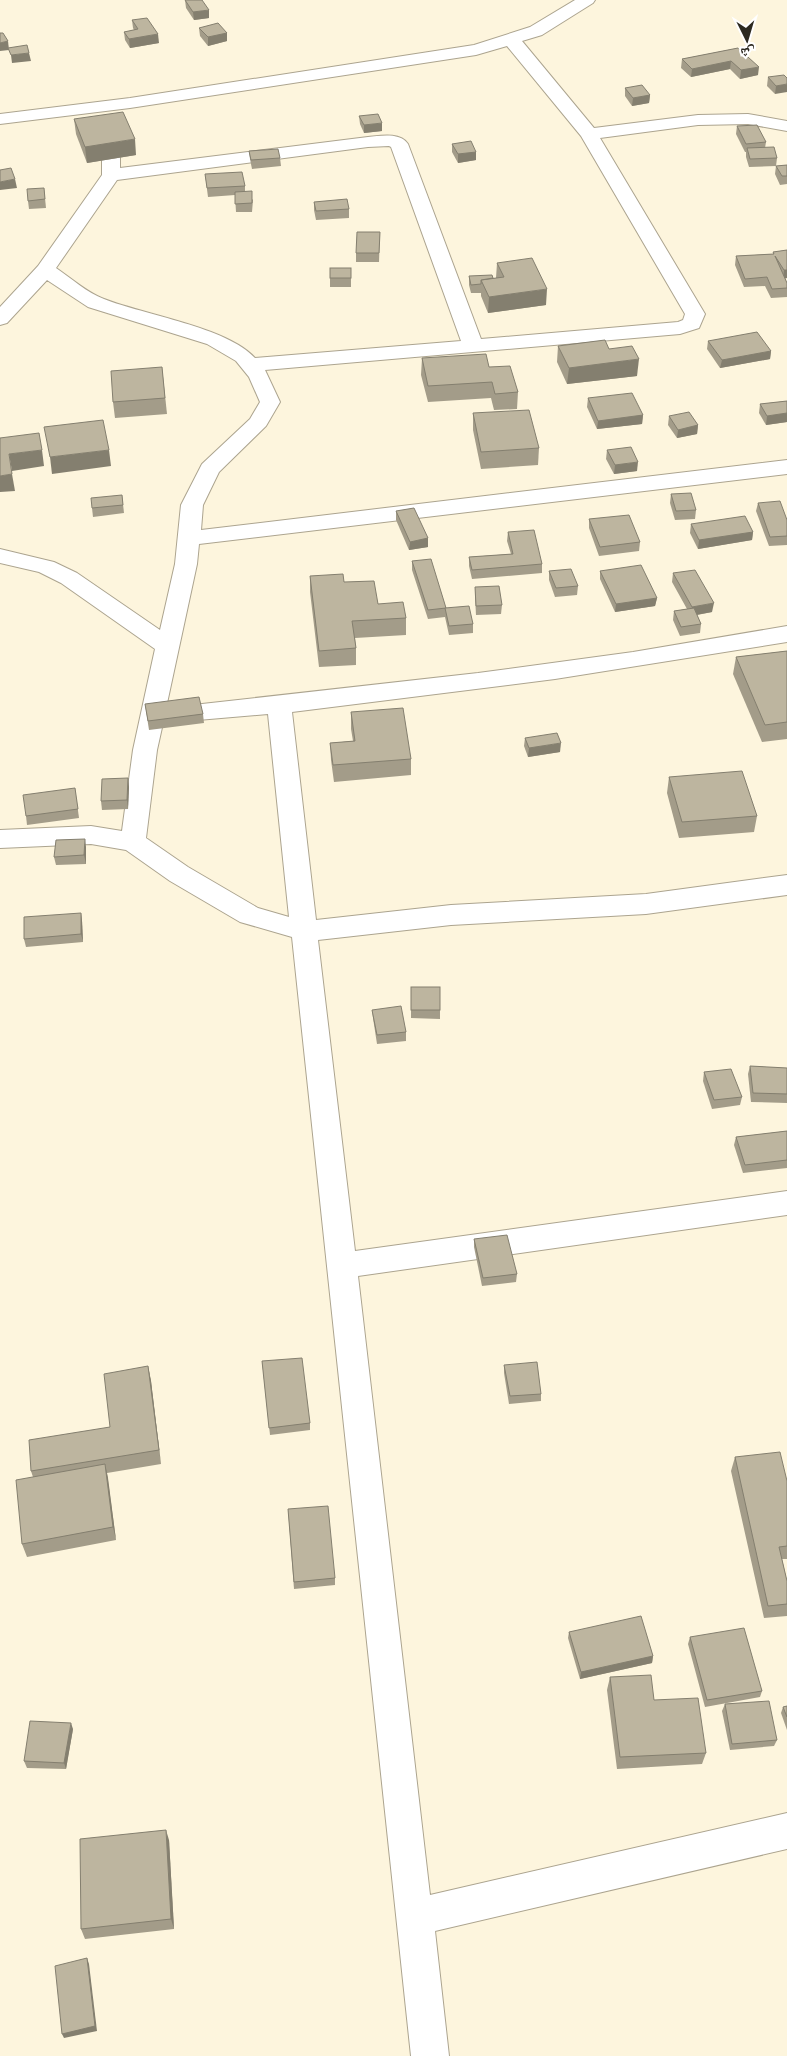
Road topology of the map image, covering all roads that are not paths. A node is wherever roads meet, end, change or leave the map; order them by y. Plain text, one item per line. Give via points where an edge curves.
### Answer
1 (586, 0) edge
2 (511, 39) junction
3 (130, 103) junction
4 (0, 119) edge
5 (116, 120) edge
6 (787, 126) edge
7 (589, 134) junction
8 (110, 139) edge
9 (111, 175) junction
10 (45, 270) junction
11 (0, 319) edge
12 (473, 346) junction
13 (250, 365) junction
14 (787, 467) edge
15 (189, 538) junction
16 (0, 556) edge
17 (787, 634) edge
18 (168, 647) junction
19 (280, 706) junction
20 (151, 717) junction
21 (0, 839) edge
22 (133, 842) junction
23 (787, 885) edge
24 (303, 931) junction
25 (787, 1203) edge
26 (341, 1266) junction
27 (787, 1831) edge
28 (414, 1918) junction
29 (430, 2056) edge

1 - 2 street via 536,31
2 - 3 street via 476,50
2 - 7 street
3 - 4 street
3 - 5 street
6 - 7 street via 748,119 698,120
7 - 12 street via 695,314 692,324 680,328
8 - 9 street
9 - 10 street
9 - 12 street via 368,142 399,144
10 - 11 street
10 - 13 street via 95,303 214,340 243,357
12 - 13 street
13 - 15 street via 259,375 270,402 259,422 210,469 192,505
14 - 15 street
15 - 18 street
16 - 18 street via 46,567 69,578
17 - 19 street via 636,660
18 - 20 street
19 - 20 street
19 - 24 street
20 - 22 street
21 - 22 street via 91,835
22 - 24 street via 179,874 249,915
23 - 24 street via 646,904 452,915
24 - 26 street
25 - 26 street
26 - 28 street
27 - 28 street
28 - 29 street

